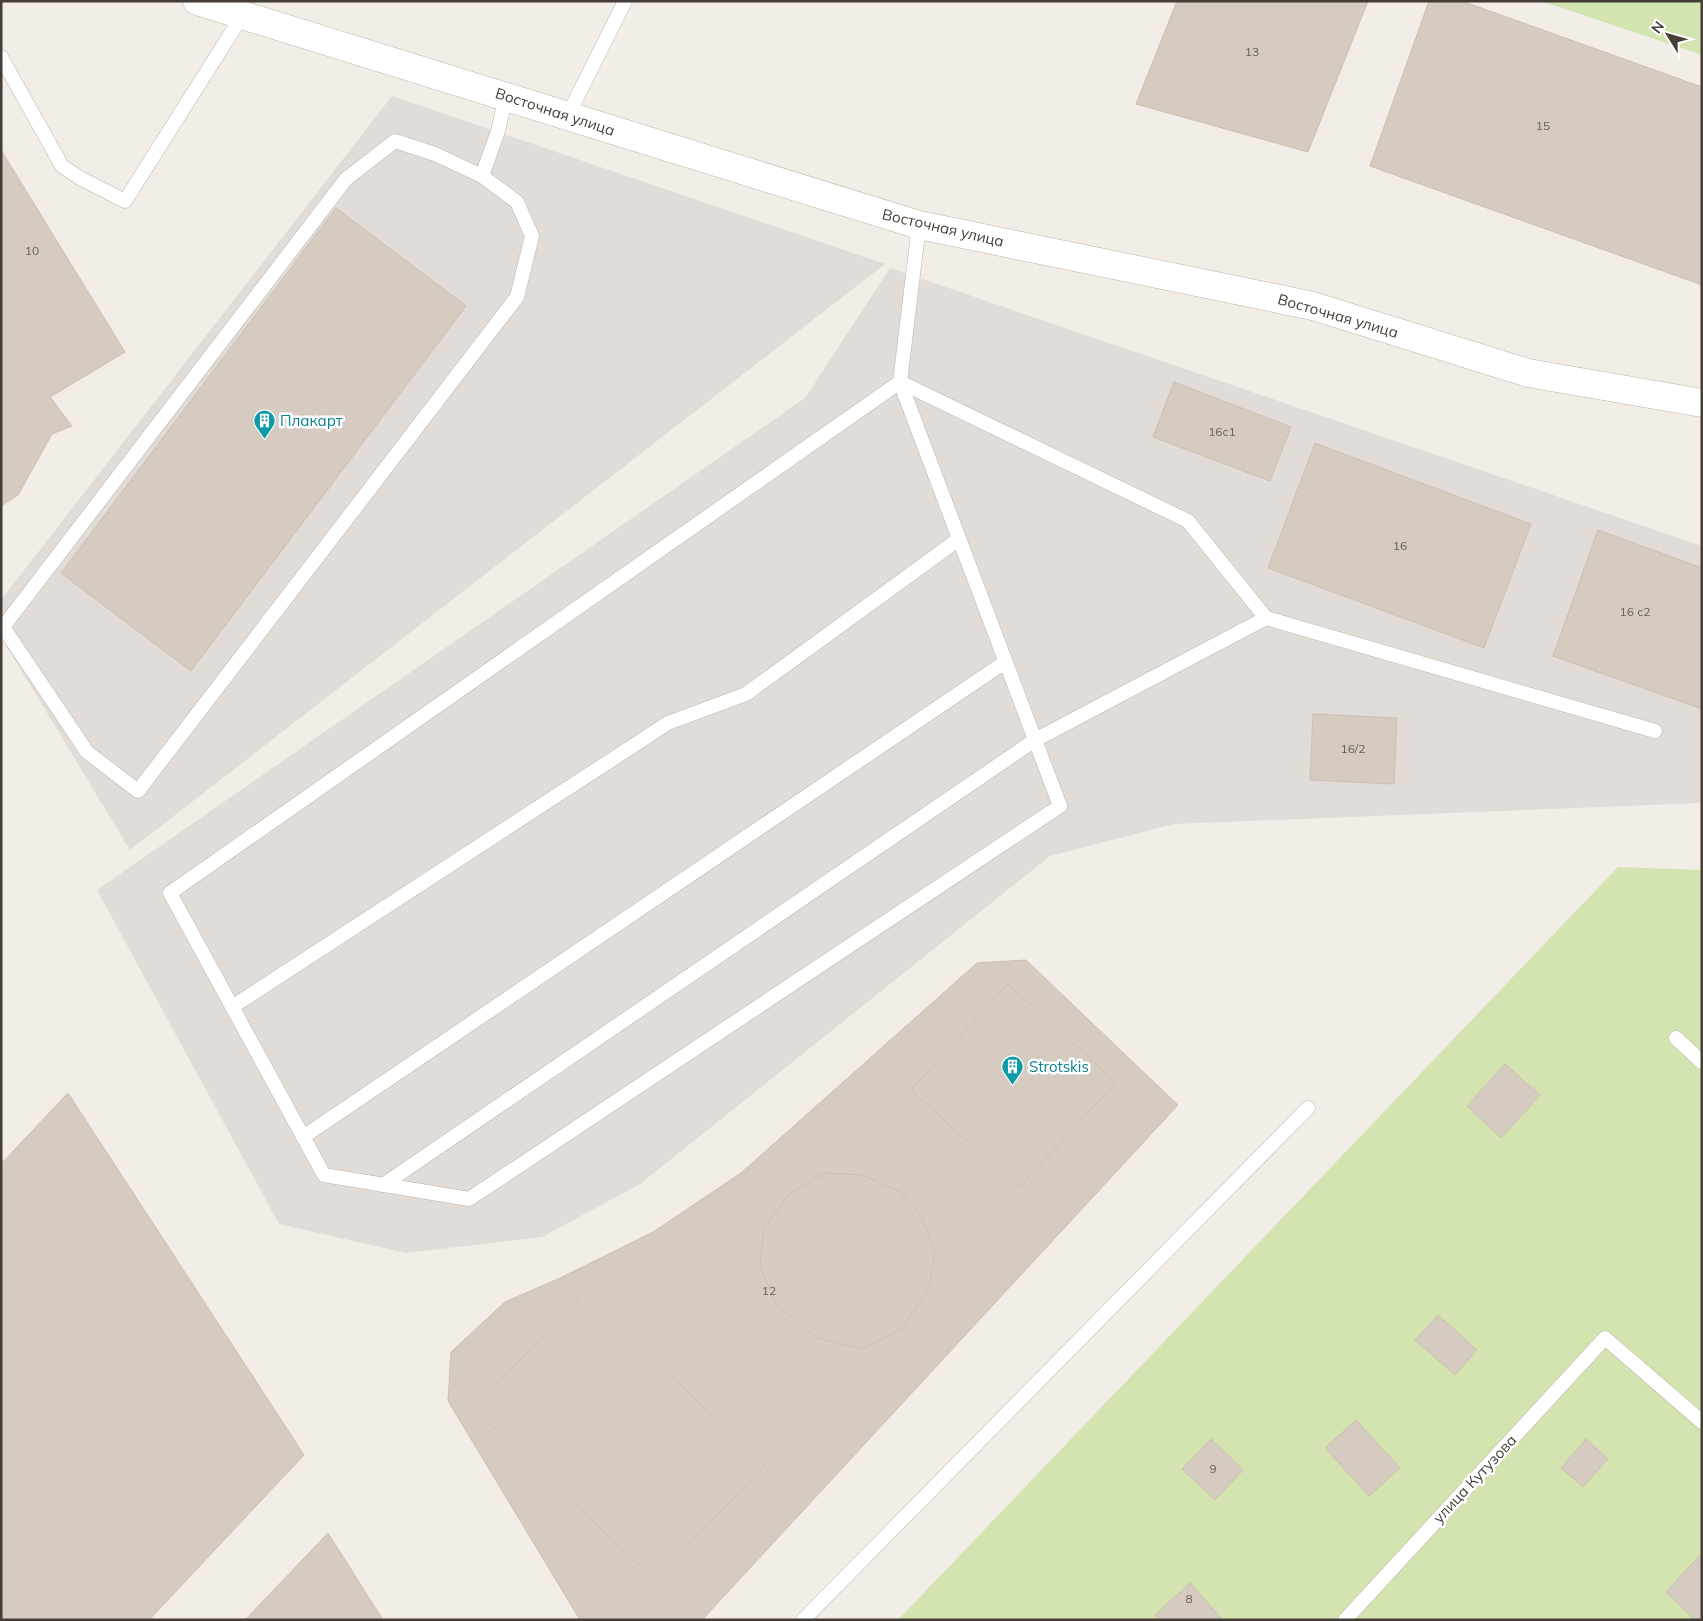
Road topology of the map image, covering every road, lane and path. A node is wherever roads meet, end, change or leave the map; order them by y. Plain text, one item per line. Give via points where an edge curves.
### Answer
1 (197, 1) edge
2 (625, 1) edge
3 (242, 16) junction
4 (1, 57) edge
5 (506, 96) junction
6 (567, 117) junction
7 (482, 176) junction
8 (918, 225) junction
9 (900, 382) junction
10 (1702, 403) edge
11 (959, 539) junction
12 (1266, 618) junction
13 (1006, 662) junction
14 (1655, 731) dead end
15 (1034, 740) junction
16 (232, 1007) junction
17 (1676, 1038) dead end
18 (1702, 1062) edge
19 (1308, 1108) dead end
20 (304, 1138) junction
21 (383, 1185) junction
22 (1702, 1422) edge
23 (803, 1620) edge
24 (1345, 1620) edge

1 - 3 street, Восточная улица
2 - 6 lane
3 - 4 lane via 125,200 62,166
3 - 5 street, Восточная улица
5 - 6 street, Восточная улица
5 - 7 lane
6 - 8 street, Восточная улица
7 - 7 lane via 517,202 532,236 517,297 138,791 87,752 2,627 346,180 395,141 435,154
8 - 9 lane
8 - 10 street, Восточная улица via 1313,306 1528,373
9 - 11 lane
9 - 12 lane via 1188,521
9 - 16 lane via 170,893
11 - 13 lane
11 - 16 lane via 746,694 668,723
12 - 14 lane
12 - 15 lane
13 - 15 lane
13 - 20 lane
15 - 21 lane
15 - 21 lane via 1060,806 469,1199
16 - 20 lane
17 - 18 lane
19 - 23 lane
20 - 21 lane via 324,1175
22 - 24 lane, улица Кутузова via 1605,1338

